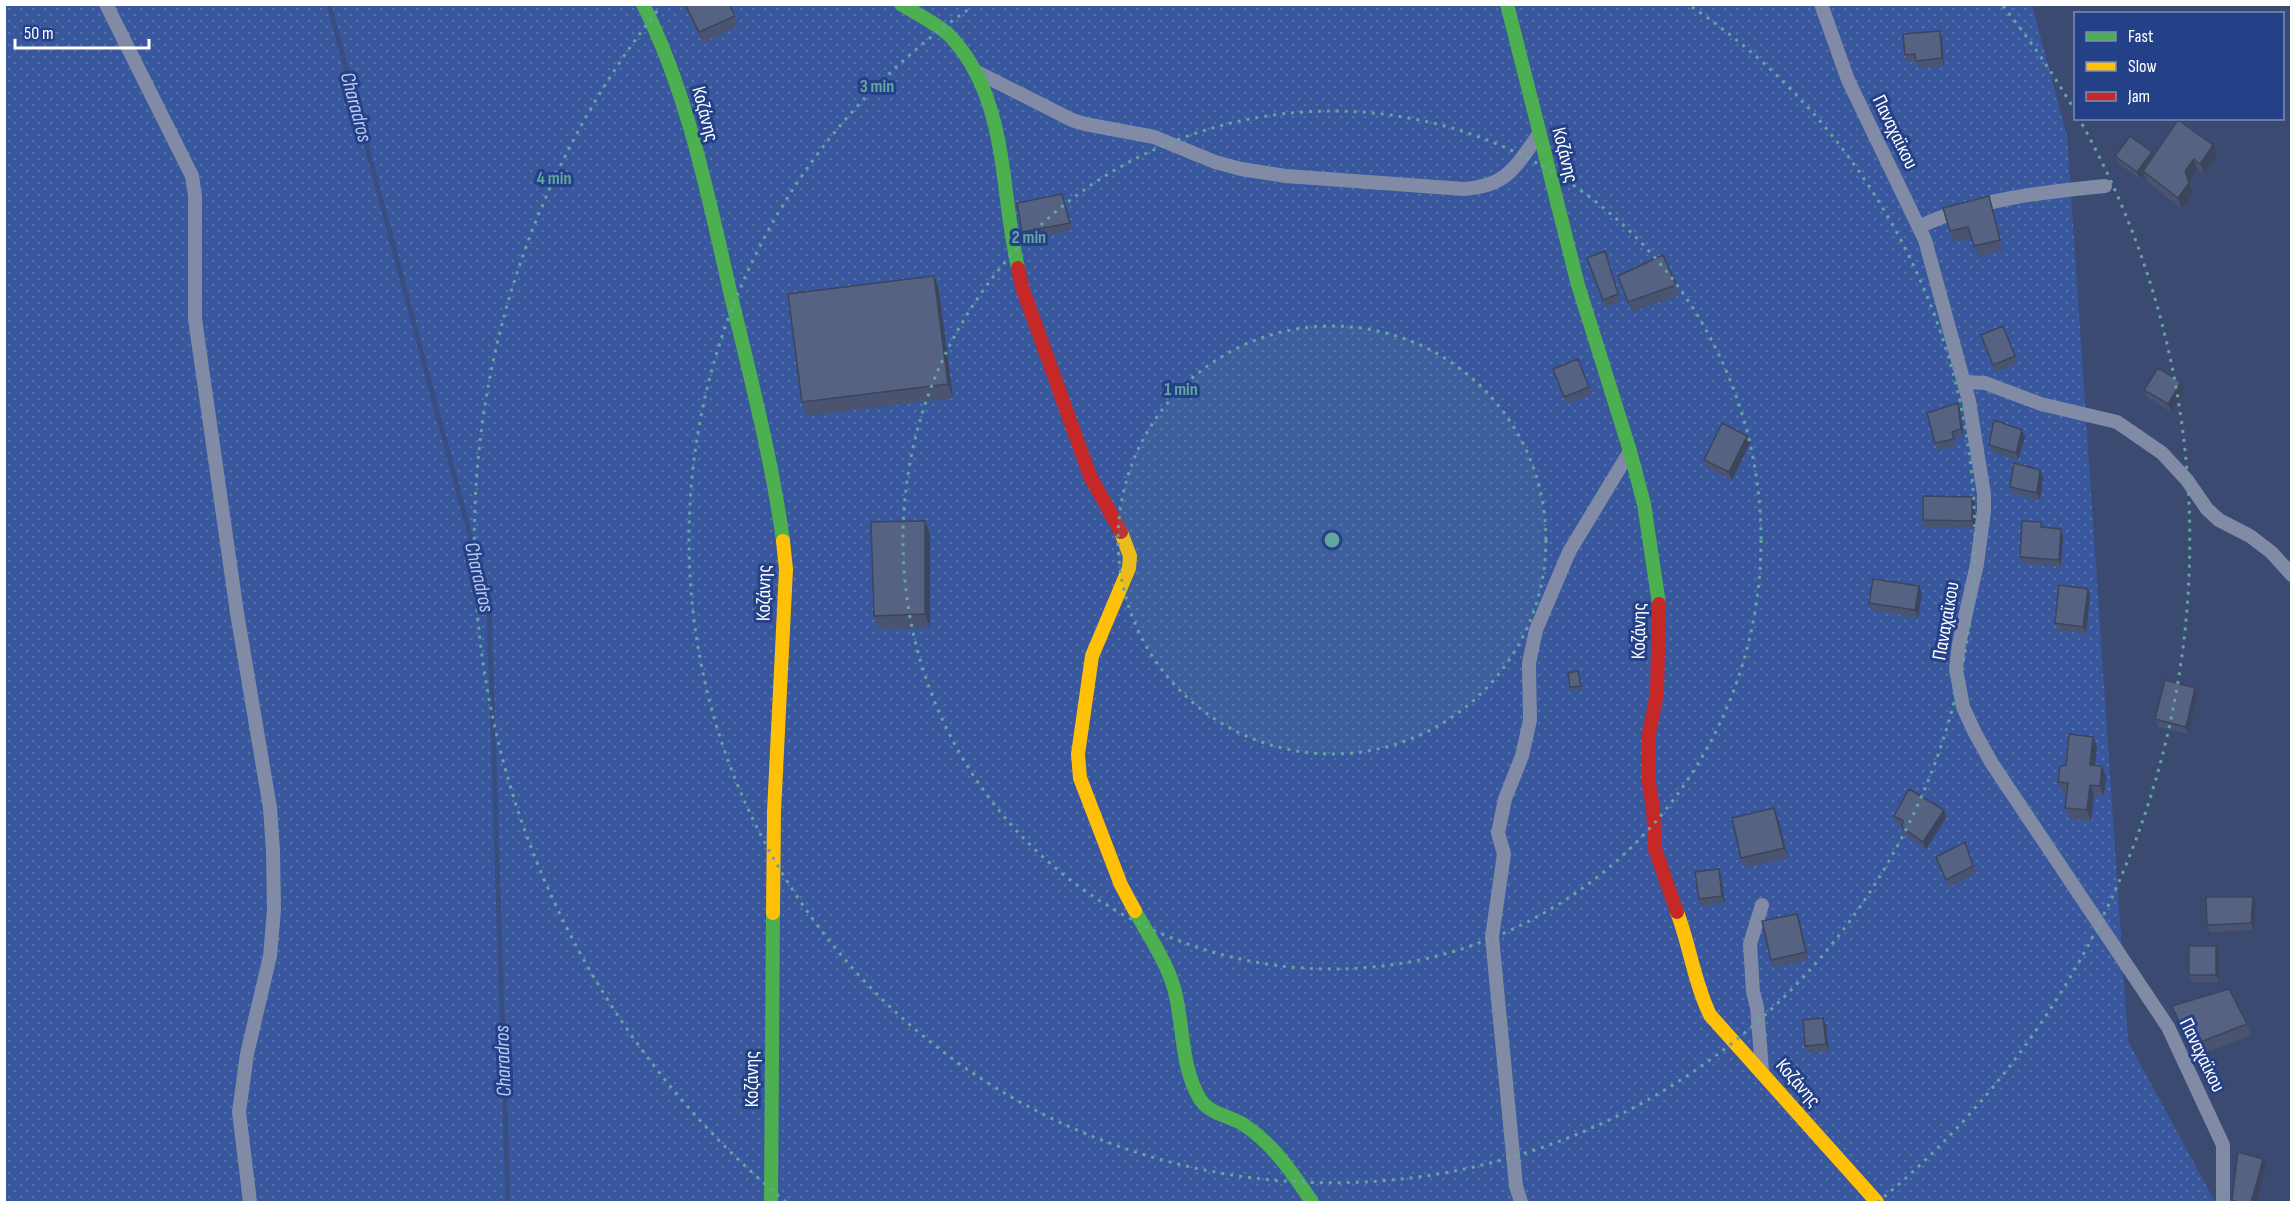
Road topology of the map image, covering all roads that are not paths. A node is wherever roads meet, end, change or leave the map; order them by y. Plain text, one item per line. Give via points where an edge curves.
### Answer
1 (106, 4) edge
2 (643, 4) edge
3 (901, 4) edge
4 (1506, 4) edge
5 (1821, 4) edge
6 (975, 71) junction
7 (1539, 134) junction
8 (2106, 186) dead end
9 (1919, 227) junction
10 (1965, 382) junction
11 (1630, 451) junction
12 (2292, 575) edge
13 (1762, 905) dead end
14 (1762, 1071) junction
15 (250, 1203) edge
16 (771, 1203) edge
17 (1312, 1203) edge
18 (1521, 1203) edge
19 (1877, 1203) edge
20 (2223, 1203) edge

1 - 15 street via 192,176 199,353 270,808 270,956 247,1054 239,1112
2 - 16 street, Κοζάνης via 668,57 686,119 758,411 783,537 786,569 774,812
3 - 6 street via 950,36
4 - 7 street, Κοζάνης
5 - 9 street, Παναχαϊκου via 1848,80
6 - 7 street via 1085,124 1154,137 1215,162 1286,176 1485,188 1513,171
6 - 17 street via 996,125 1010,234 1022,286 1090,476 1130,556 1129,568 1092,656 1078,754 1080,778 1121,885 1170,972 1186,1065 1199,1098 1205,1106 1242,1124 1270,1146 1288,1165
7 - 11 street, Κοζάνης via 1578,285
8 - 9 street via 1976,206
9 - 10 street, Παναχαϊκου
10 - 12 street via 1985,383 2041,404 2117,422 2162,453 2219,520 2250,536
10 - 20 street, Παναχαϊκου via 1984,502 1983,530 1957,657 1957,681 1964,707 1991,762 2168,1027 2223,1145
11 - 14 street, Κοζάνης via 1644,504 1659,597 1657,693 1649,734 1655,849 1686,933 1700,995 1710,1015
11 - 18 street via 1569,552 1536,630 1529,663 1530,720 1498,833 1504,854 1492,937 1516,1186
13 - 14 street via 1750,944
14 - 19 street, Κοζάνης

